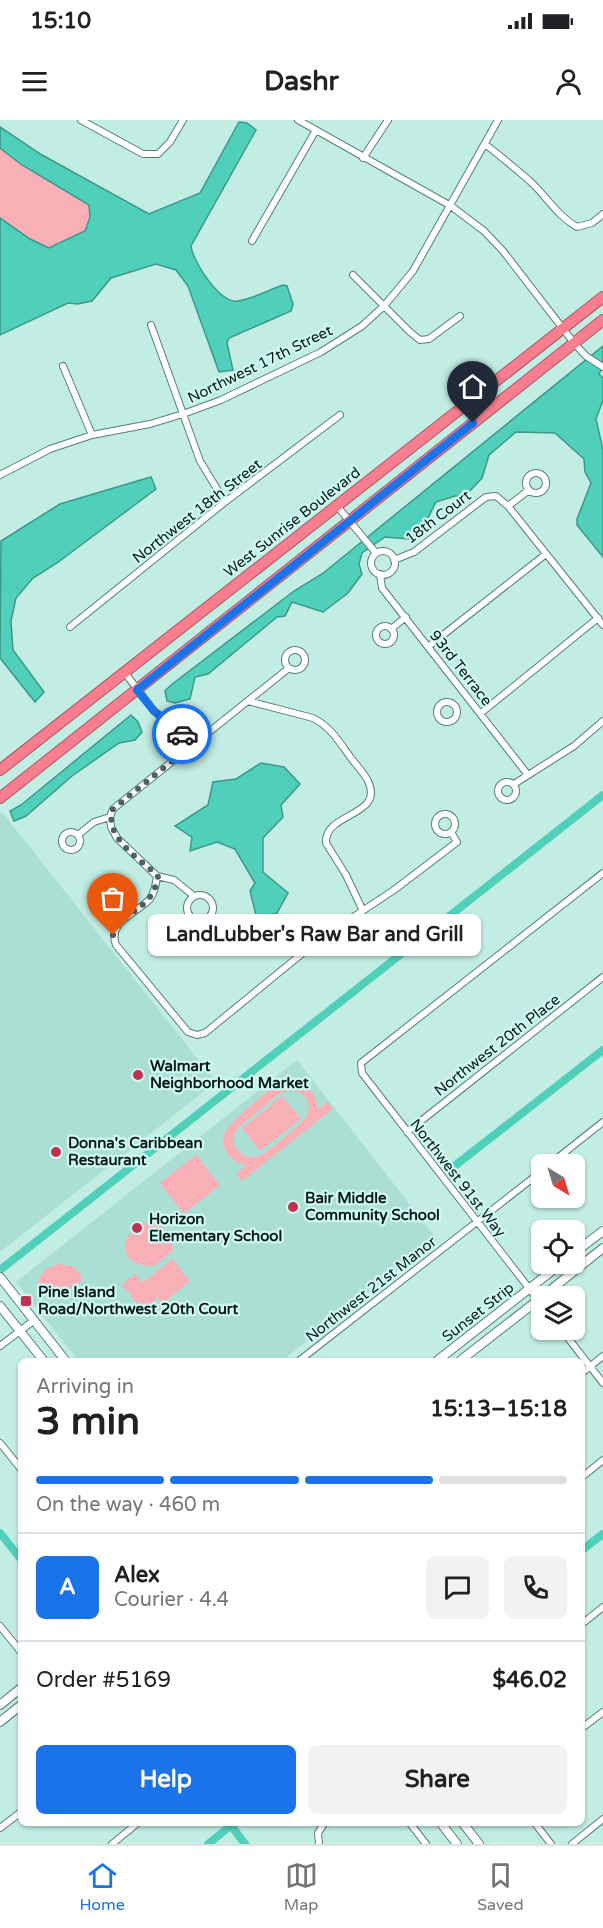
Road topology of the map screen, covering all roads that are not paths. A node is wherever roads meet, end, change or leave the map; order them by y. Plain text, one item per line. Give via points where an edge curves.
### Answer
1 (81, 120) edge
2 (183, 120) edge
3 (298, 120) edge
4 (388, 120) edge
5 (498, 120) edge
6 (316, 130) junction
7 (485, 144) junction
8 (363, 158) junction
9 (451, 206) junction
10 (603, 214) edge
11 (252, 241) dead end
12 (353, 275) dead end
13 (603, 297) edge
14 (384, 306) junction
15 (460, 316) dead end
16 (603, 320) edge
17 (151, 325) dead end
18 (562, 329) junction
19 (574, 343) junction
20 (63, 366) dead end
21 (603, 368) edge
22 (183, 414) junction
23 (340, 415) dead end
24 (92, 435) junction
25 (1, 472) edge
26 (529, 490) dead end
27 (225, 502) junction
28 (337, 506) junction
29 (508, 506) junction
30 (350, 521) junction
31 (374, 551) junction
32 (546, 554) junction
33 (394, 560) junction
34 (380, 574) junction
35 (406, 617) junction
36 (598, 618) junction
37 (603, 625) edge
38 (70, 627) dead end
39 (391, 629) dead end
40 (429, 646) junction
41 (289, 668) dead end
42 (125, 673) junction
43 (137, 690) junction
44 (467, 695) junction
45 (248, 701) junction
46 (455, 705) dead end
47 (481, 713) junction
48 (603, 721) edge
49 (192, 745) junction
50 (0, 770) edge
51 (528, 775) junction
52 (514, 784) dead end
53 (0, 798) edge
54 (110, 817) junction
55 (451, 831) dead end
56 (78, 835) dead end
57 (603, 873) edge
58 (158, 876) junction
59 (194, 896) junction
60 (363, 911) junction
61 (603, 978) edge
62 (603, 1122) edge
63 (407, 1132) junction
64 (563, 1154) edge
65 (531, 1180) edge
66 (476, 1222) junction
67 (603, 1231) edge
68 (585, 1245) edge
69 (603, 1248) edge
70 (548, 1274) edge
71 (0, 1277) edge
72 (557, 1286) edge
73 (529, 1289) junction
74 (0, 1306) edge
75 (531, 1307) edge
76 (33, 1321) junction
77 (20, 1331) junction
78 (570, 1340) edge
79 (0, 1346) edge
80 (603, 1356) edge
81 (41, 1358) edge
82 (63, 1358) edge
83 (303, 1358) edge
84 (441, 1358) edge
85 (464, 1358) edge
86 (584, 1358) edge
87 (585, 1360) edge
88 (590, 1366) junction
89 (585, 1370) edge
90 (603, 1383) edge
91 (1, 1447) edge
92 (603, 1460) edge
93 (18, 1466) edge
94 (585, 1475) edge
95 (603, 1607) edge
96 (585, 1622) edge
97 (0, 1626) edge
98 (18, 1648) edge
99 (18, 1690) edge
100 (0, 1705) edge
101 (18, 1707) edge
102 (603, 1712) edge
103 (0, 1722) edge
104 (585, 1726) edge
105 (18, 1814) edge
106 (603, 1819) edge
107 (135, 1826) edge
108 (322, 1826) edge
109 (412, 1826) edge
110 (443, 1826) edge
111 (465, 1826) edge
112 (537, 1826) edge
113 (0, 1828) edge
114 (112, 1844) edge
115 (320, 1844) edge
116 (426, 1844) edge
117 (457, 1844) edge
118 (479, 1844) edge
119 (551, 1844) edge
120 (572, 1844) edge

1 - 2 street via 143,154 158,154
3 - 6 street
4 - 8 street
5 - 7 street, Northwest 17th Street
6 - 8 street
6 - 11 street
7 - 9 street, Northwest 17th Street
7 - 10 street via 527,178 577,228
8 - 9 street
9 - 14 street, Northwest 17th Street via 413,271
9 - 18 street via 503,251
12 - 14 street
13 - 18 highway, West Sunrise Boulevard
14 - 15 street via 420,340 429,339
14 - 22 street, Northwest 17th Street via 362,326 321,351 221,400
16 - 19 highway
17 - 22 street
18 - 19 street
18 - 28 highway, West Sunrise Boulevard
19 - 21 street
19 - 30 highway
20 - 24 street
22 - 24 street, Northwest 17th Street
22 - 27 street via 200,461
23 - 27 street, Northwest 18th Street
24 - 25 street, Northwest 17th Street
26 - 29 street
27 - 38 street, Northwest 18th Street
28 - 30 street
28 - 42 highway, West Sunrise Boulevard
29 - 32 street
29 - 33 street, 18th Court via 496,496 486,497 414,552
30 - 31 street
30 - 43 highway
31 - 33 street via 387,552
31 - 34 street via 372,567
32 - 36 street
32 - 40 street
33 - 34 street via 391,571
34 - 35 street, 93rd Terrace via 382,588
35 - 39 street
35 - 40 street, 93rd Terrace
36 - 37 street
36 - 47 street
40 - 44 street, 93rd Terrace
41 - 45 street
42 - 43 street
42 - 50 highway, West Sunrise Boulevard
43 - 49 street
43 - 53 highway
44 - 46 street
44 - 47 street, 93rd Terrace
45 - 49 street
45 - 60 street via 322,722 368,781 367,804 332,825 325,837
47 - 51 street, 93rd Terrace
48 - 51 street via 574,746
49 - 54 street via 113,809
51 - 52 street
54 - 56 street via 94,822
54 - 58 street via 117,838
55 - 60 street via 457,842
57 - 63 street, Northwest 91st Way via 361,1063 362,1073
58 - 59 street via 174,880
58 - 60 street via 152,895 118,925 113,935 116,945 188,1032 197,1035 205,1033 320,939
59 - 59 street via 187,906 188,914 197,921 205,920 212,914 212,902 202,894
61 - 63 street, Northwest 20th Place
62 - 64 street
63 - 66 street, Northwest 91st Way
65 - 66 street, Northwest 21st Manor
66 - 73 street, Northwest 91st Way
66 - 83 street, Northwest 21st Manor
67 - 68 street
69 - 72 street, Sunset Strip
70 - 73 street, Sunset Strip
71 - 76 street
73 - 84 street, Sunset Strip
74 - 77 street
75 - 85 street, Sunset Strip
76 - 77 street
76 - 82 street
77 - 79 street
77 - 81 street
78 - 86 street
80 - 88 street
87 - 88 street
88 - 89 street
88 - 90 street
91 - 93 street
92 - 94 street
95 - 96 street
97 - 98 street
99 - 100 street
101 - 103 street
102 - 104 street
105 - 113 street
106 - 120 street
107 - 114 street
108 - 115 street via 318,1833
109 - 116 street
110 - 117 street
111 - 118 street
112 - 119 street

